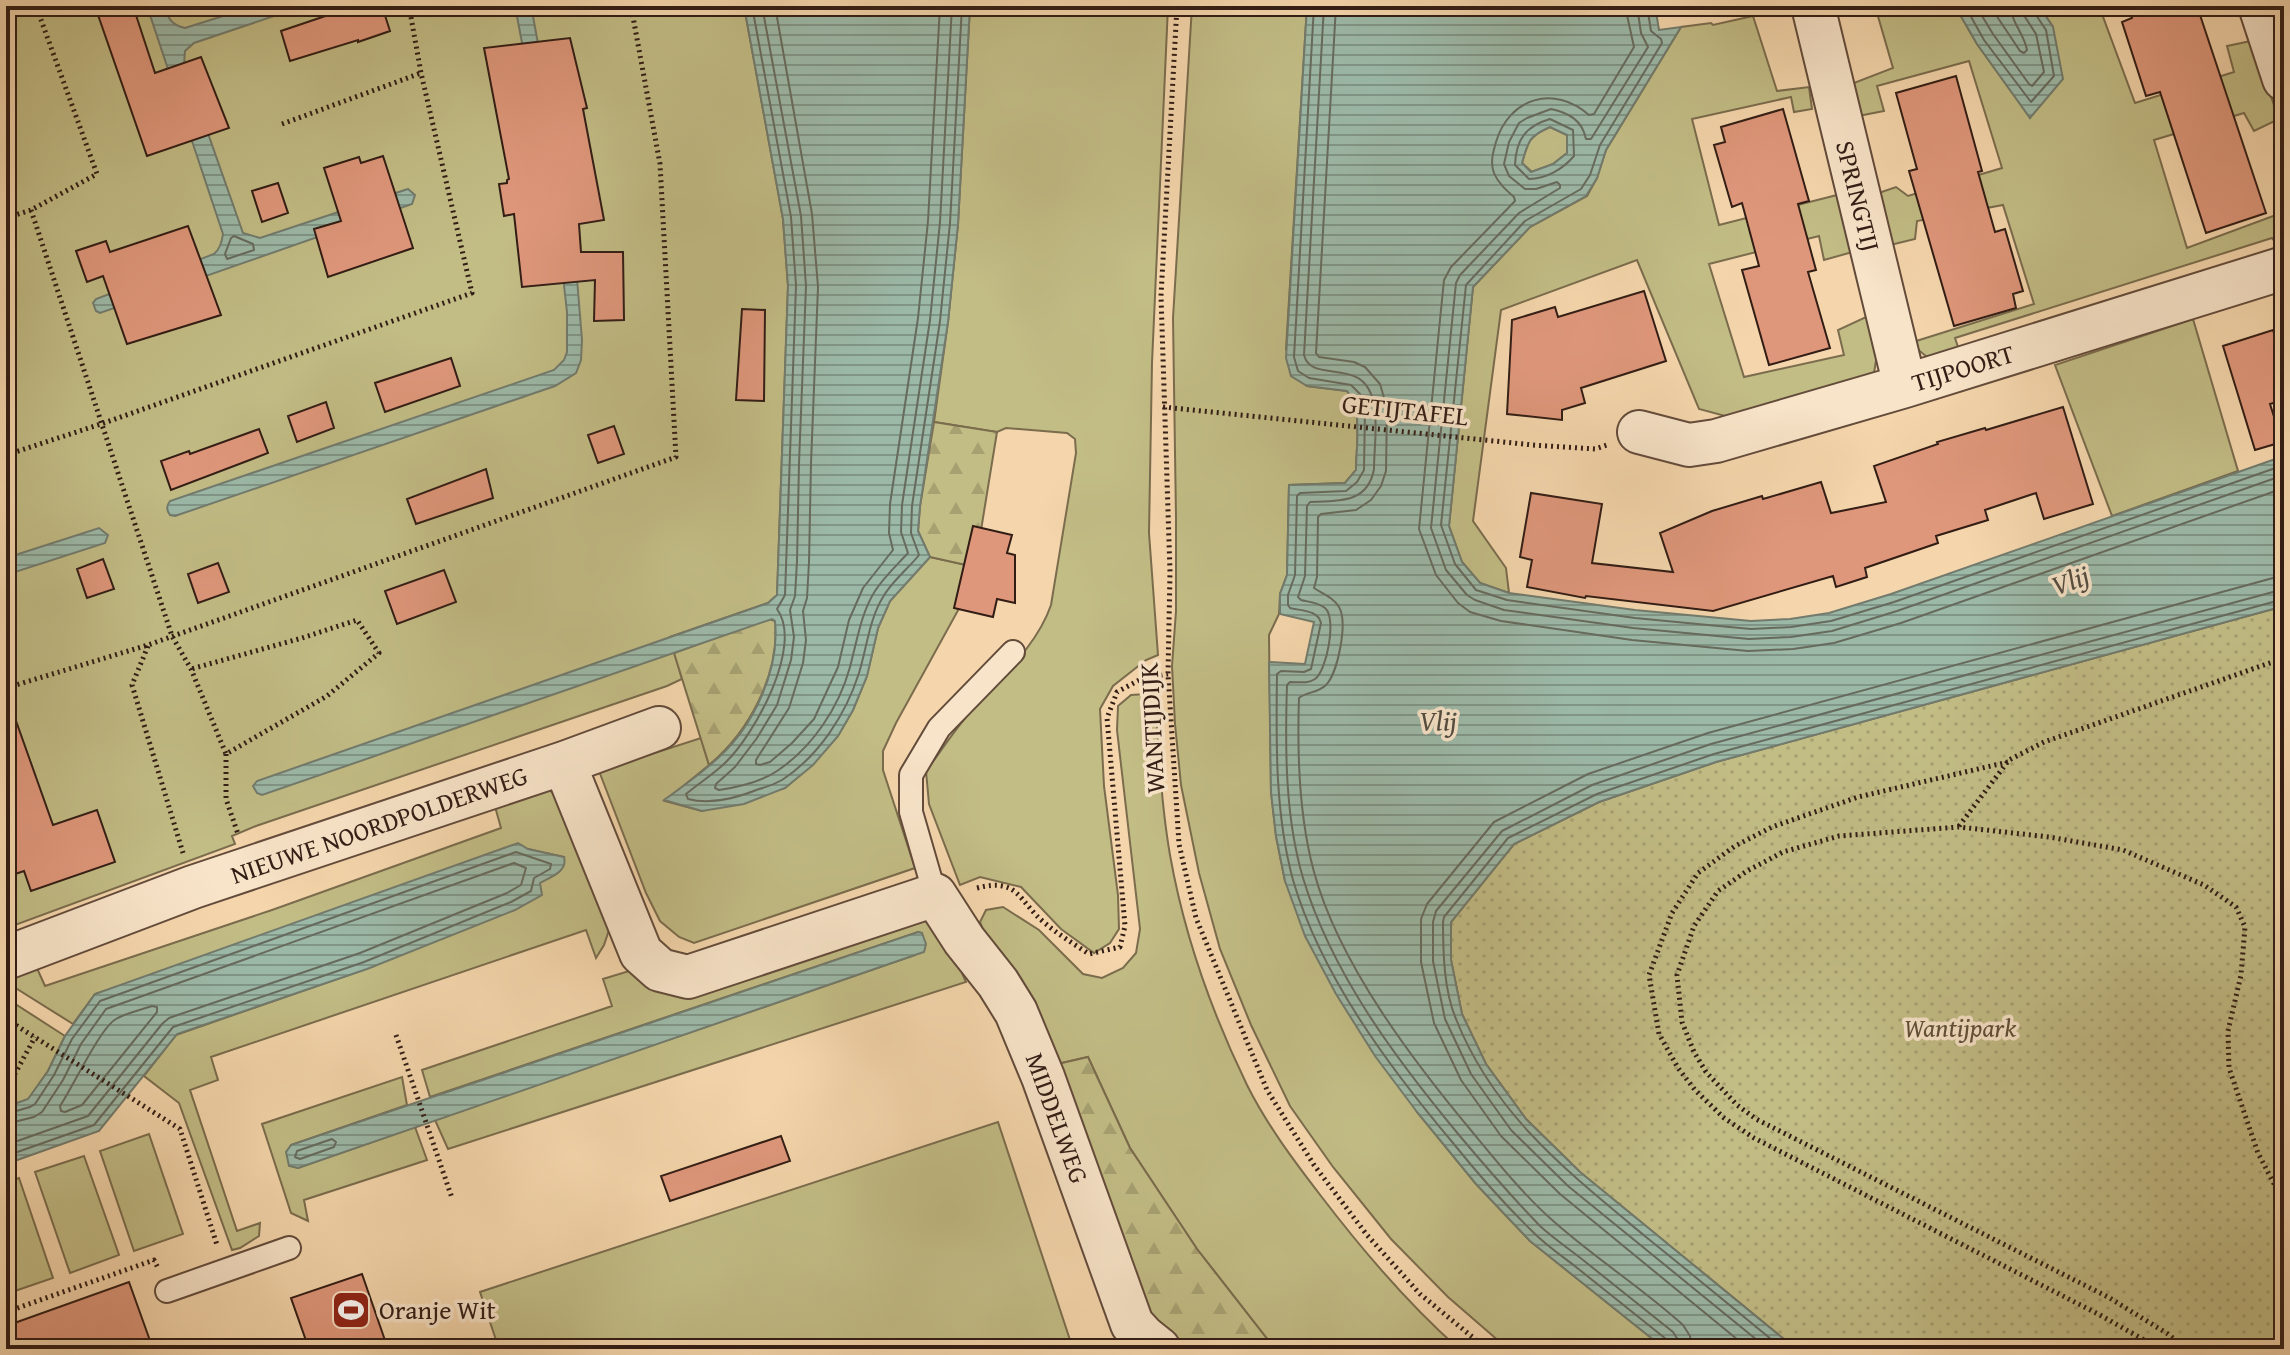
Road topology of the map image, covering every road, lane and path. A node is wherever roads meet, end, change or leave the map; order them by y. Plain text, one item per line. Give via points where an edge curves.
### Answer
1 (36, 6) edge
2 (409, 6) edge
3 (631, 6) edge
4 (1177, 6) edge
5 (1813, 6) edge
6 (2260, 6) edge
7 (421, 73) junction
8 (2284, 79) edge
9 (282, 124) dead end
10 (31, 210) junction
11 (6, 218) edge
12 (2284, 268) edge
13 (1905, 386) junction
14 (1163, 407) junction
15 (101, 424) junction
16 (1639, 432) joint
17 (6, 455) edge
18 (172, 636) junction
19 (148, 645) junction
20 (1013, 652) dead end
21 (2284, 658) edge
22 (191, 669) junction
23 (1168, 674) junction
24 (6, 688) edge
25 (659, 728) dead end
26 (226, 754) junction
27 (2008, 762) junction
28 (564, 763) junction
29 (1959, 827) junction
30 (250, 869) junction
31 (193, 887) junction
32 (935, 895) junction
33 (6, 958) edge
34 (6, 1019) edge
35 (396, 1035) dead end
36 (35, 1037) junction
37 (6, 1090) edge
38 (452, 1198) dead end
39 (2284, 1203) edge
40 (289, 1248) dead end
41 (226, 1271) junction
42 (167, 1291) joint
43 (6, 1312) edge
44 (1159, 1349) edge
45 (1487, 1349) edge
46 (2160, 1349) edge
47 (2187, 1349) edge

1 - 10 path via 97,174
2 - 7 path
3 - 18 path via 660,164 676,457
4 - 14 path, WANTIJDIJK via 1161,296
5 - 13 street, SPRINGTIJ
6 - 8 street
7 - 9 path
7 - 15 path via 472,293
10 - 11 path
10 - 15 path
12 - 13 street, TIJPOORT
13 - 16 street, TIJPOORT via 1716,441 1689,445
14 - 16 path, GETIJTAFEL via 1595,449
14 - 23 path, WANTIJDIJK
15 - 17 path
15 - 18 path
18 - 19 path
18 - 22 path
19 - 24 path
19 - 31 path via 132,685
20 - 32 lane via 939,728 911,775 911,812
21 - 27 path via 2044,742
22 - 26 path
22 - 26 path via 357,620 379,653 327,696
23 - 32 path via 1143,678 1117,692 1107,718 1125,926 1120,947 1089,954 1043,922 1013,889 995,883
23 - 45 path, WANTIJDIJK via 1179,844 1196,918 1267,1090 1367,1235 1420,1294
25 - 28 street, NIEUWE NOORDPOLDERWEG
26 - 30 path via 226,799
27 - 29 path
27 - 46 path via 1858,797 1772,827 1698,873 1672,913 1649,975 1659,1034 1695,1090 1754,1138
28 - 30 street, NIEUWE NOORDPOLDERWEG
28 - 32 street via 641,953 660,970 688,977
29 - 39 path via 2123,850 2204,885 2236,907 2245,927 2228,1031 2229,1068 2258,1153
29 - 47 path via 1839,836 1783,852 1718,891 1694,926 1677,975 1682,1022 1694,1052 1706,1072 1756,1119 2108,1297
30 - 31 street, NIEUWE NOORDPOLDERWEG
31 - 33 street, NIEUWE NOORDPOLDERWEG
32 - 44 street, MIDDELWEG via 1016,1012 1132,1324
34 - 36 path
35 - 38 path
36 - 37 path
36 - 41 path via 180,1129
40 - 41 lane
41 - 42 lane
42 - 43 path via 154,1260

